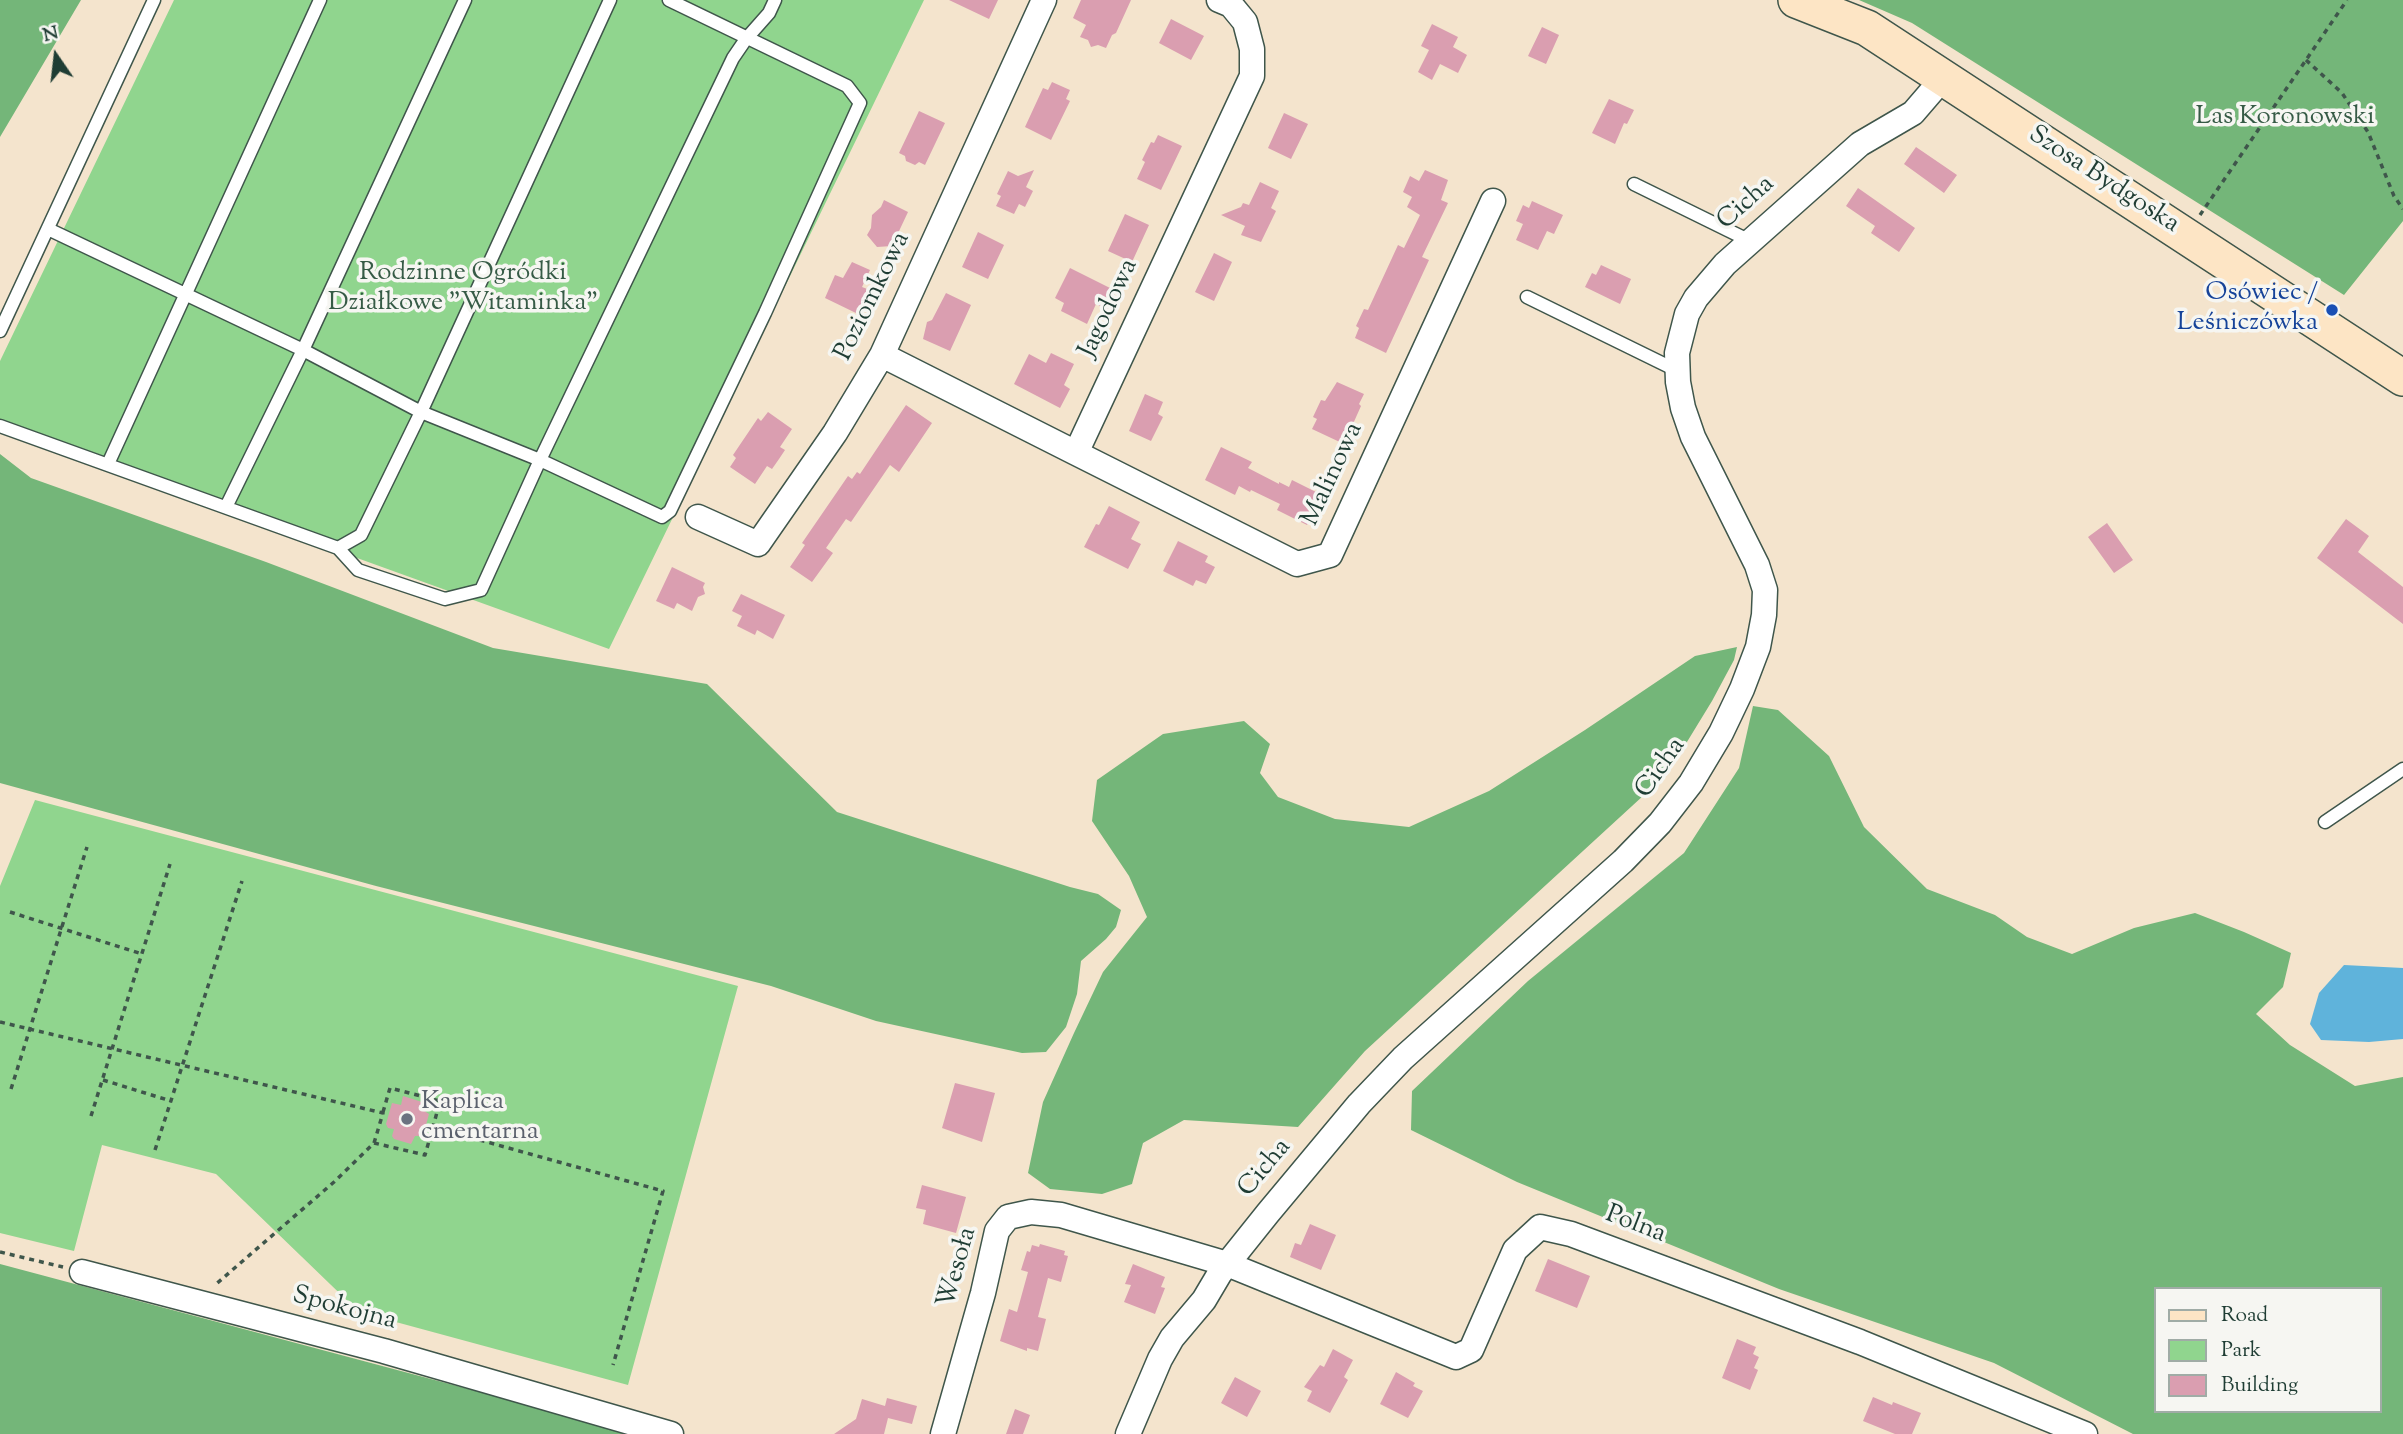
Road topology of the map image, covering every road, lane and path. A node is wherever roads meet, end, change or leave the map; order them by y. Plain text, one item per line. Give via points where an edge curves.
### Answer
1 (154, 0) edge
2 (320, 0) edge
3 (465, 0) edge
4 (610, 0) edge
5 (669, 0) edge
6 (775, 0) edge
7 (1044, 0) edge
8 (1219, 0) edge
9 (1796, 0) edge
10 (2347, 0) edge
11 (746, 39) junction
12 (2306, 60) junction
13 (1944, 77) junction
14 (1634, 184) dead end
15 (1493, 201) dead end
16 (2403, 208) edge
17 (48, 229) junction
18 (2186, 235) junction
19 (1750, 241) junction
20 (186, 296) junction
21 (1527, 297) dead end
22 (0, 331) edge
23 (303, 350) junction
24 (882, 355) junction
25 (1678, 371) junction
26 (2403, 378) edge
27 (421, 412) junction
28 (0, 426) edge
29 (1076, 453) junction
30 (540, 460) junction
31 (108, 464) junction
32 (226, 507) junction
33 (698, 517) dead end
34 (338, 548) junction
35 (2403, 769) edge
36 (2325, 822) dead end
37 (87, 847) dead end
38 (170, 864) dead end
39 (242, 881) dead end
40 (10, 912) dead end
41 (62, 929) junction
42 (142, 954) junction
43 (0, 1021) edge
44 (30, 1029) junction
45 (114, 1049) junction
46 (183, 1065) junction
47 (103, 1080) junction
48 (11, 1088) dead end
49 (171, 1101) junction
50 (383, 1113) junction
51 (91, 1116) dead end
52 (433, 1127) junction
53 (374, 1143) junction
54 (155, 1150) dead end
55 (0, 1252) edge
56 (1227, 1264) junction
57 (82, 1272) joint
58 (195, 1302) junction
59 (614, 1365) dead end
60 (671, 1434) edge
61 (943, 1434) edge
62 (1128, 1434) edge
63 (2085, 1434) edge

1 - 17 lane
2 - 20 lane
3 - 23 lane
4 - 27 lane
5 - 11 lane
6 - 11 lane
7 - 24 street, Poziomkowa
8 - 29 street, Jagodowa via 1231,5 1245,22 1252,76
9 - 13 main road, Szosa Bydgoska via 1867,28
10 - 12 path
11 - 30 lane
11 - 30 lane via 847,86 860,103 670,511 662,517
12 - 16 path via 2342,93 2368,132
12 - 18 path
13 - 18 main road, Szosa Bydgoska
13 - 19 street, Cicha via 1913,113 1860,144
14 - 19 lane
15 - 29 street, Malinowa via 1330,555 1297,564
17 - 20 lane
17 - 22 lane
18 - 26 main road, Szosa Bydgoska
19 - 25 street, Cicha via 1725,264 1686,314
20 - 23 lane
20 - 31 lane
21 - 25 lane
23 - 27 lane
23 - 32 lane
24 - 29 street
24 - 33 street, Poziomkowa via 758,544
25 - 56 street, Cicha via 1693,437 1765,590 1758,647 1721,733 1660,823 1403,1058 1359,1104
27 - 30 lane
27 - 34 lane via 362,535
28 - 31 lane
30 - 34 lane via 481,590 444,598 358,570
31 - 32 lane
32 - 34 lane
35 - 36 lane
37 - 41 path
38 - 42 path
39 - 46 path
40 - 41 path
41 - 42 path
41 - 44 path
42 - 45 path
43 - 44 path
44 - 45 path
44 - 48 path
45 - 46 path
45 - 47 path
46 - 49 path
46 - 50 path
47 - 49 path
47 - 51 path
49 - 54 path
50 - 52 path via 390,1088 440,1101
50 - 53 path
52 - 53 path via 425,1155
52 - 59 path via 663,1191
53 - 58 path
55 - 57 path
56 - 61 street, Wesoła via 1060,1215 1031,1212 1008,1216 997,1231
56 - 62 street, Cicha via 1172,1338
56 - 63 street, Polna via 1456,1357 1471,1350 1515,1250 1540,1227 1571,1234 1860,1342
57 - 58 street, Spokojna
58 - 60 street, Spokojna

